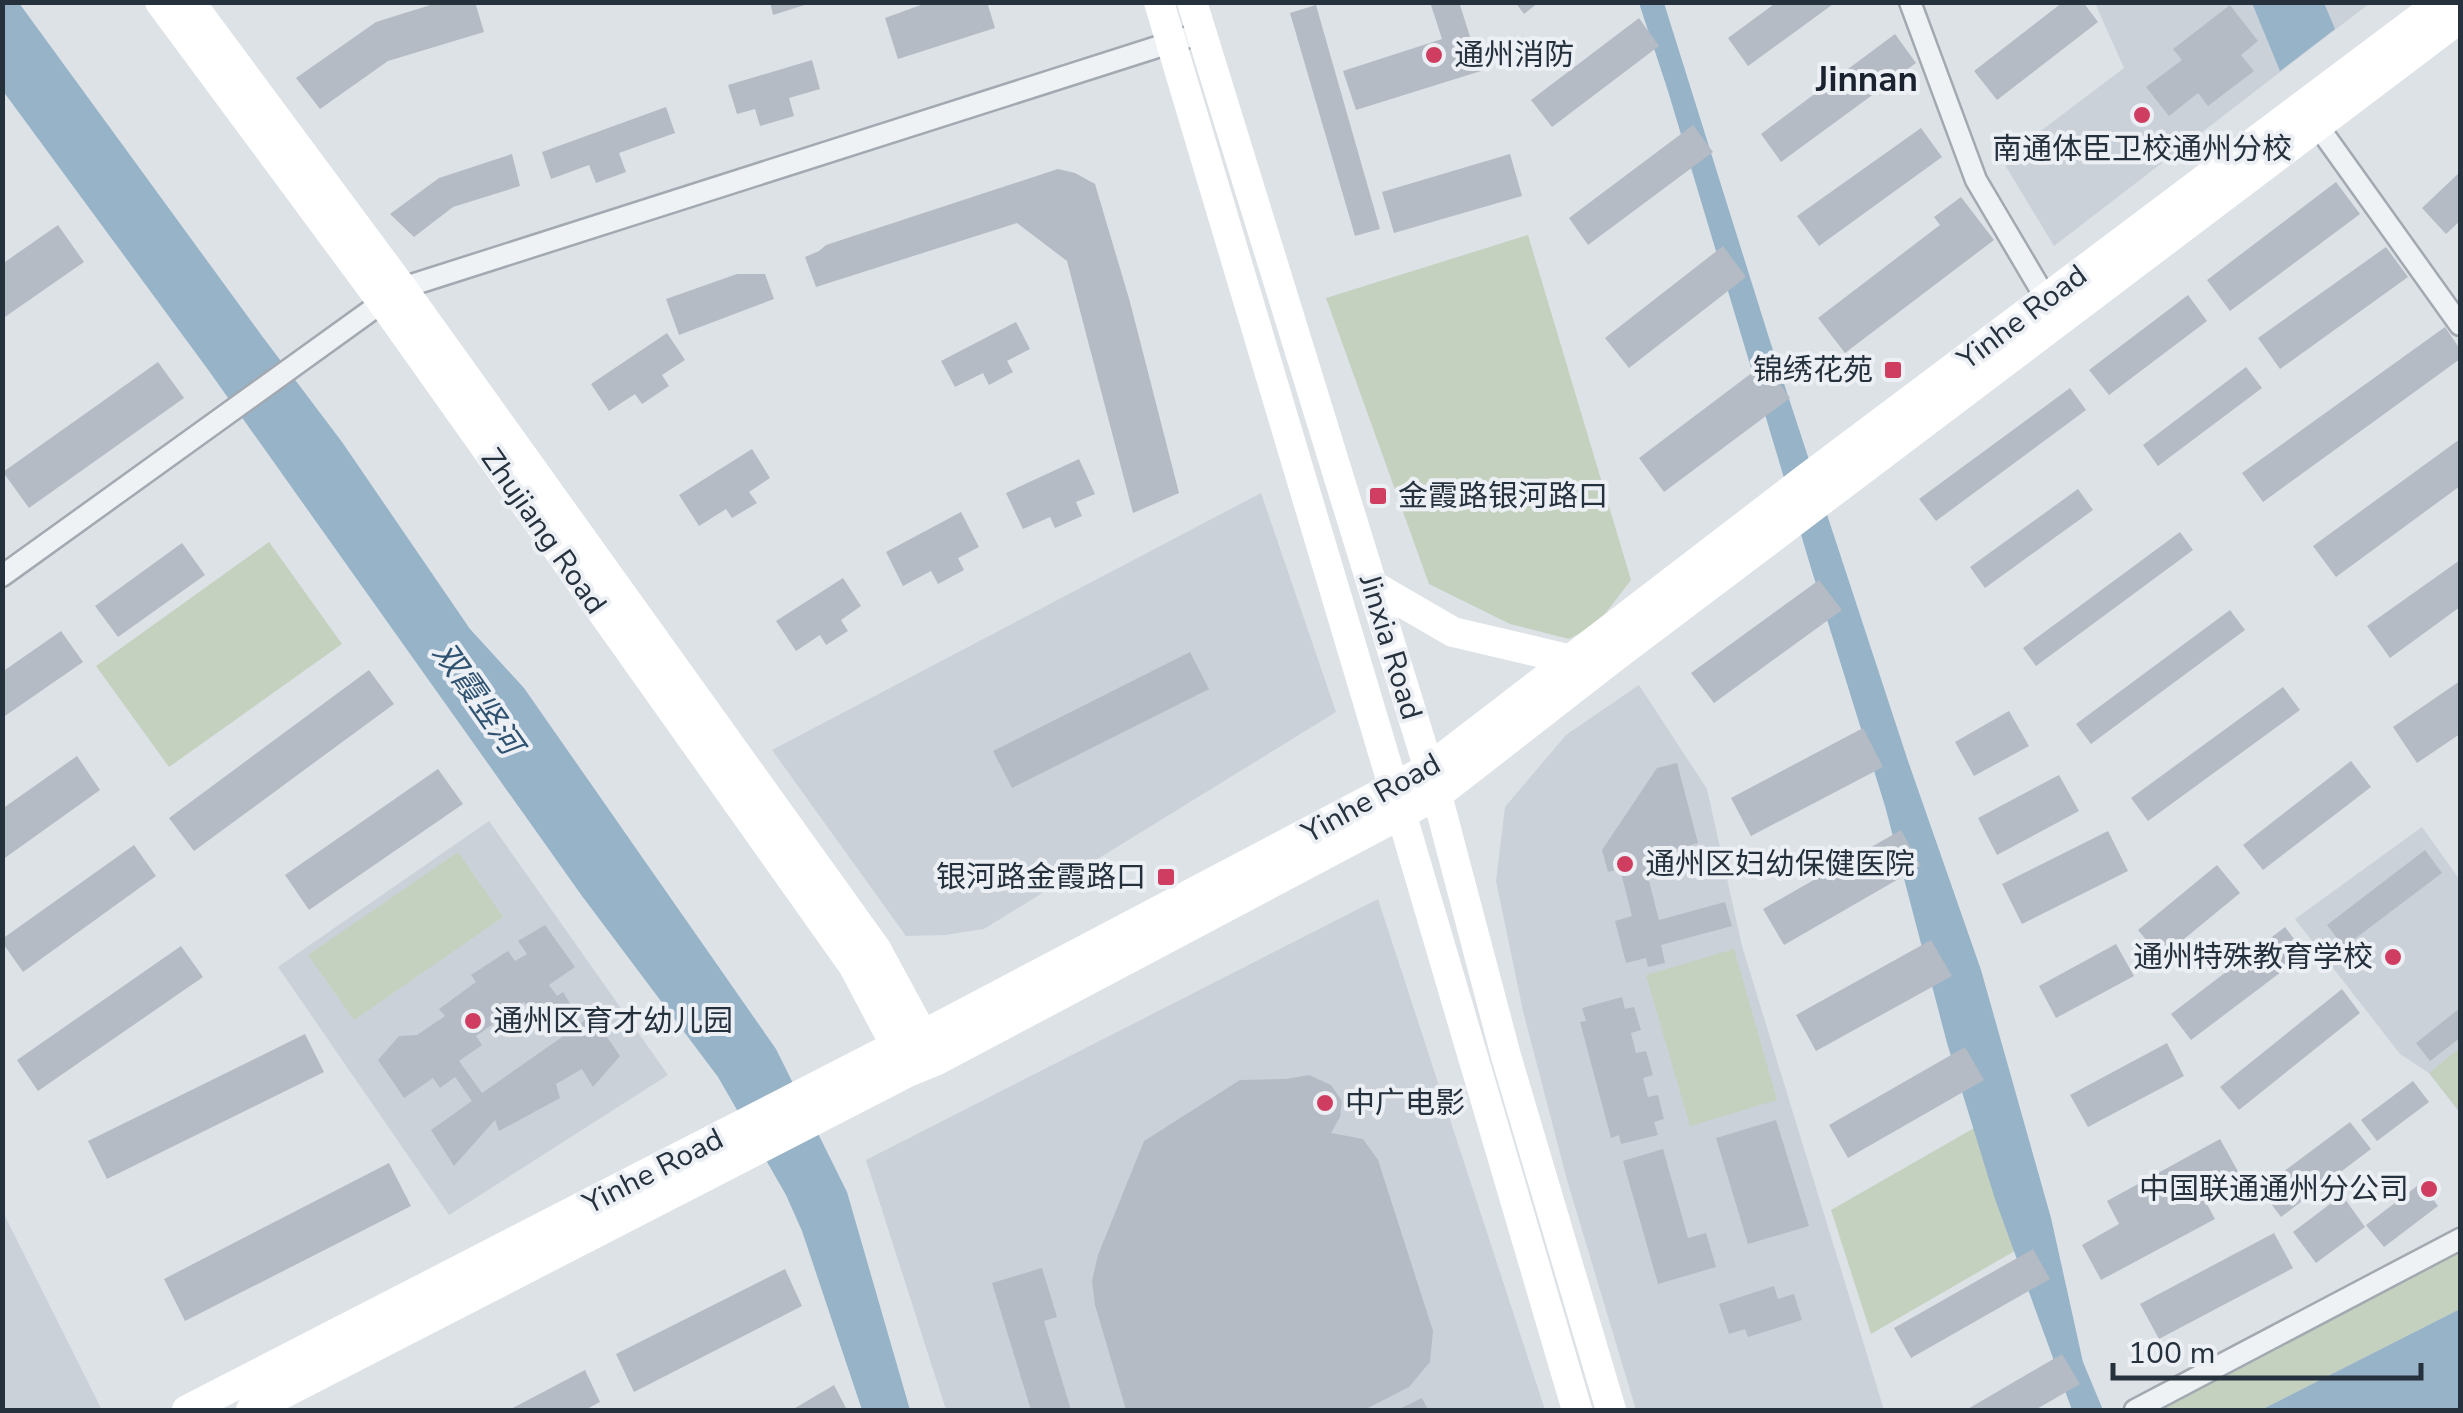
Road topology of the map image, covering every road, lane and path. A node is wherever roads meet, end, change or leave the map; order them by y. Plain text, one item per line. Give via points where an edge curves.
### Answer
1 (160, 2) edge
2 (190, 2) edge
3 (1159, 2) edge
4 (1192, 2) edge
5 (1910, 2) edge
6 (2441, 2) edge
7 (2460, 18) edge
8 (1201, 33) junction
9 (1171, 42) junction
10 (2311, 117) junction
11 (392, 296) junction
12 (2052, 310) junction
13 (2460, 325) edge
14 (2, 576) edge
15 (1372, 585) junction
16 (1572, 660) junction
17 (1433, 782) junction
18 (1398, 802) junction
19 (917, 1053) junction
20 (713, 1156) junction
21 (2460, 1238) edge
22 (186, 1410) edge
23 (251, 1410) edge
24 (1576, 1410) edge
25 (1611, 1410) edge
26 (2135, 1410) edge

1 - 11 main road, Zhujiang Road
2 - 11 main road, Zhujiang Road
3 - 9 main road, Jinxia Road
4 - 8 main road, Jinxia Road
5 - 12 street via 1976,180
6 - 10 main road, Yinhe Road
7 - 10 main road, Yinhe Road
8 - 9 street
8 - 15 main road, Jinxia Road
9 - 11 street
9 - 18 main road, Jinxia Road
10 - 12 main road, Yinhe Road
10 - 13 street
11 - 14 street
11 - 19 main road, Zhujiang Road via 876,949
12 - 16 main road, Yinhe Road via 1803,482
12 - 17 main road, Yinhe Road via 1633,643
15 - 16 main road via 1452,632
15 - 17 main road, Jinxia Road
16 - 17 main road, Yinhe Road
17 - 18 main road, Yinhe Road
17 - 25 main road, Jinxia Road
18 - 19 main road, Yinhe Road
18 - 24 main road, Jinxia Road
19 - 20 main road, Yinhe Road
20 - 22 main road, Yinhe Road
20 - 23 main road, Yinhe Road
21 - 26 street

